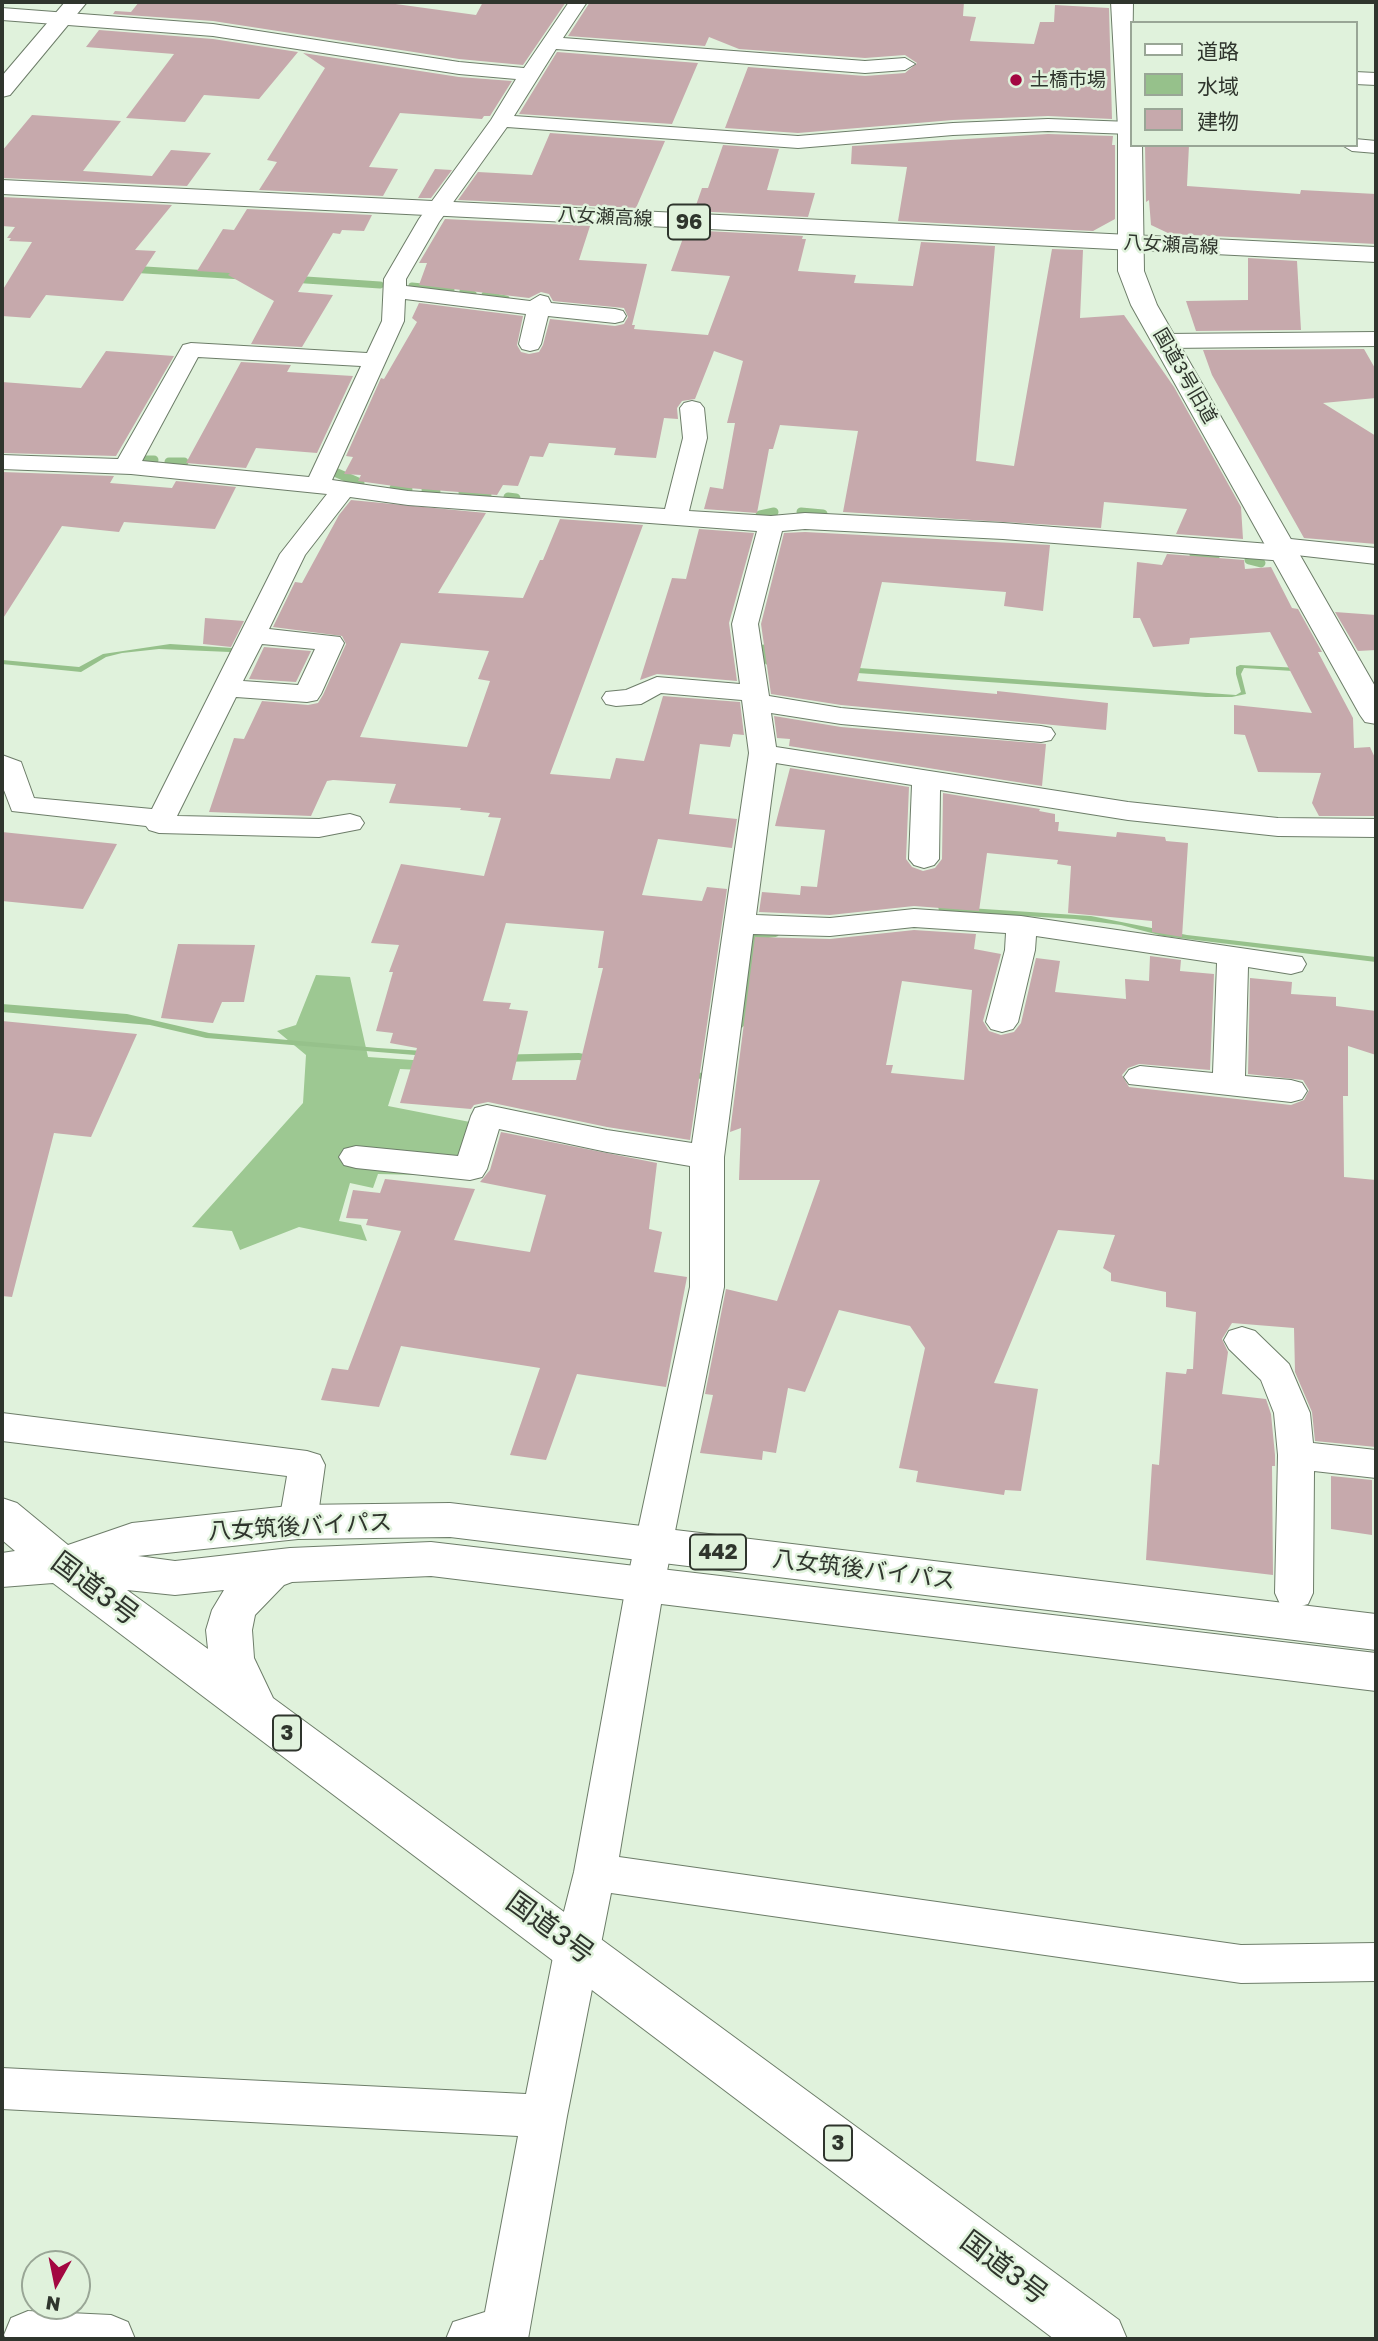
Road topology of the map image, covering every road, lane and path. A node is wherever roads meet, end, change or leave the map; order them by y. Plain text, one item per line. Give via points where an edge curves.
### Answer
1 (578, 2) edge
2 (1122, 2) edge
3 (69, 10) edge
4 (2, 14) edge
5 (551, 43) junction
6 (905, 64) dead end
7 (1129, 65) edge
8 (529, 74) junction
9 (1357, 78) edge
10 (1376, 79) edge
11 (2, 90) edge
12 (1130, 96) edge
13 (501, 121) junction
14 (1130, 128) edge
15 (1357, 145) edge
16 (1131, 147) edge
17 (1376, 147) edge
18 (2, 187) edge
19 (440, 208) junction
20 (1129, 243) junction
21 (1376, 255) edge
22 (394, 291) junction
23 (540, 306) junction
24 (615, 316) dead end
25 (1376, 339) edge
26 (1166, 341) junction
27 (530, 344) dead end
28 (374, 360) junction
29 (692, 408) dead end
30 (2, 462) edge
31 (126, 467) junction
32 (330, 487) junction
33 (447, 500) junction
34 (675, 517) junction
35 (432, 523) dead end
36 (771, 524) junction
37 (1287, 556) junction
38 (1376, 556) edge
39 (1376, 575) edge
40 (254, 635) junction
41 (228, 688) junction
42 (755, 697) junction
43 (616, 698) dead end
44 (1376, 715) edge
45 (1022, 739) dead end
46 (764, 753) junction
47 (2, 763) edge
48 (926, 781) junction
49 (161, 818) junction
50 (350, 822) dead end
51 (1376, 828) edge
52 (924, 859) dead end
53 (740, 924) junction
54 (1021, 925) junction
55 (1233, 956) junction
56 (1291, 964) dead end
57 (1002, 1022) dead end
58 (1140, 1077) dead end
59 (1229, 1085) junction
60 (1291, 1091) dead end
61 (595, 1156) dead end
62 (356, 1157) dead end
63 (707, 1165) junction
64 (1242, 1340) dead end
65 (2, 1427) edge
66 (1296, 1455) junction
67 (1376, 1464) edge
68 (2, 1515) edge
69 (298, 1522) junction
70 (61, 1565) junction
71 (290, 1565) junction
72 (650, 1565) junction
73 (2, 1570) edge
74 (1293, 1593) dead end
75 (1376, 1632) edge
76 (1376, 1672) edge
77 (257, 1710) junction
78 (595, 1872) junction
79 (577, 1947) junction
80 (1376, 1962) edge
81 (2, 2088) edge
82 (544, 2116) junction
83 (28, 2335) dead end
84 (493, 2337) edge
85 (111, 2339) edge
86 (1099, 2339) edge

1 - 5 street
2 - 7 main road, 国道3号旧道
3 - 4 street
3 - 8 street via 458,68
3 - 11 main road
5 - 6 street via 865,67
5 - 8 street
7 - 12 main road, 国道3号旧道
8 - 13 street
9 - 10 street
13 - 14 street via 798,142 953,129
13 - 19 street
15 - 17 street
16 - 20 main road, 国道3号旧道
18 - 19 main road, 八女瀬高線 / 96
19 - 20 main road, 八女瀬高線 / 96
19 - 22 street via 395,279
20 - 21 main road, 八女瀬高線 / 96
20 - 26 main road, 国道3号旧道 via 1131,271 1144,305
22 - 23 street
22 - 28 street via 393,321
23 - 24 street
23 - 27 street
25 - 26 street
26 - 37 main road, 国道3号旧道
28 - 31 street via 191,350
28 - 32 street
29 - 34 street via 695,438
30 - 31 street
31 - 32 street
32 - 33 street
32 - 40 street
33 - 34 street
33 - 35 street
34 - 36 street
36 - 37 street via 806,521 1003,531
36 - 42 street via 746,624
37 - 38 street
37 - 39 street
37 - 44 main road, 国道3号旧道
40 - 41 street
40 - 41 street via 331,643 307,695
41 - 49 street
42 - 43 street via 657,685 631,698
42 - 45 street via 841,716
42 - 46 street
46 - 48 street
46 - 53 street
47 - 49 street via 11,768 22,805
48 - 51 street via 1182,817 1278,827
48 - 52 street
49 - 50 street via 159,824 318,828
53 - 54 street via 830,927 914,918
53 - 63 street
54 - 55 street
54 - 57 street via 1020,950
55 - 56 street
55 - 59 street
58 - 59 street
59 - 60 street
61 - 63 street
62 - 63 street via 470,1169 487,1116
63 - 72 street via 707,1287
64 - 66 street via 1276,1373 1292,1413
65 - 69 street via 307,1465
66 - 67 street
66 - 74 street
68 - 70 main road, 国道3号 / 3
69 - 70 main road, 八女筑後バイパス / 442 via 132,1540
69 - 72 main road, 八女筑後バイパス / 442 via 450,1520
70 - 71 main road, 八女筑後バイパス / 442 via 175,1578
70 - 73 main road, 八女筑後バイパス / 442
70 - 77 main road, 国道3号 / 3
71 - 72 main road, 八女筑後バイパス / 442 via 431,1559
71 - 77 main road via 268,1573 247,1592 234,1610 229,1630 231,1658
72 - 75 main road, 八女筑後バイパス / 442
72 - 76 main road, 八女筑後バイパス / 442
72 - 78 street
77 - 79 main road, 国道3号 / 3
78 - 79 street
78 - 80 street via 1241,1964
79 - 82 street
79 - 86 main road, 国道3号 / 3
81 - 82 street
82 - 84 street
83 - 85 street

